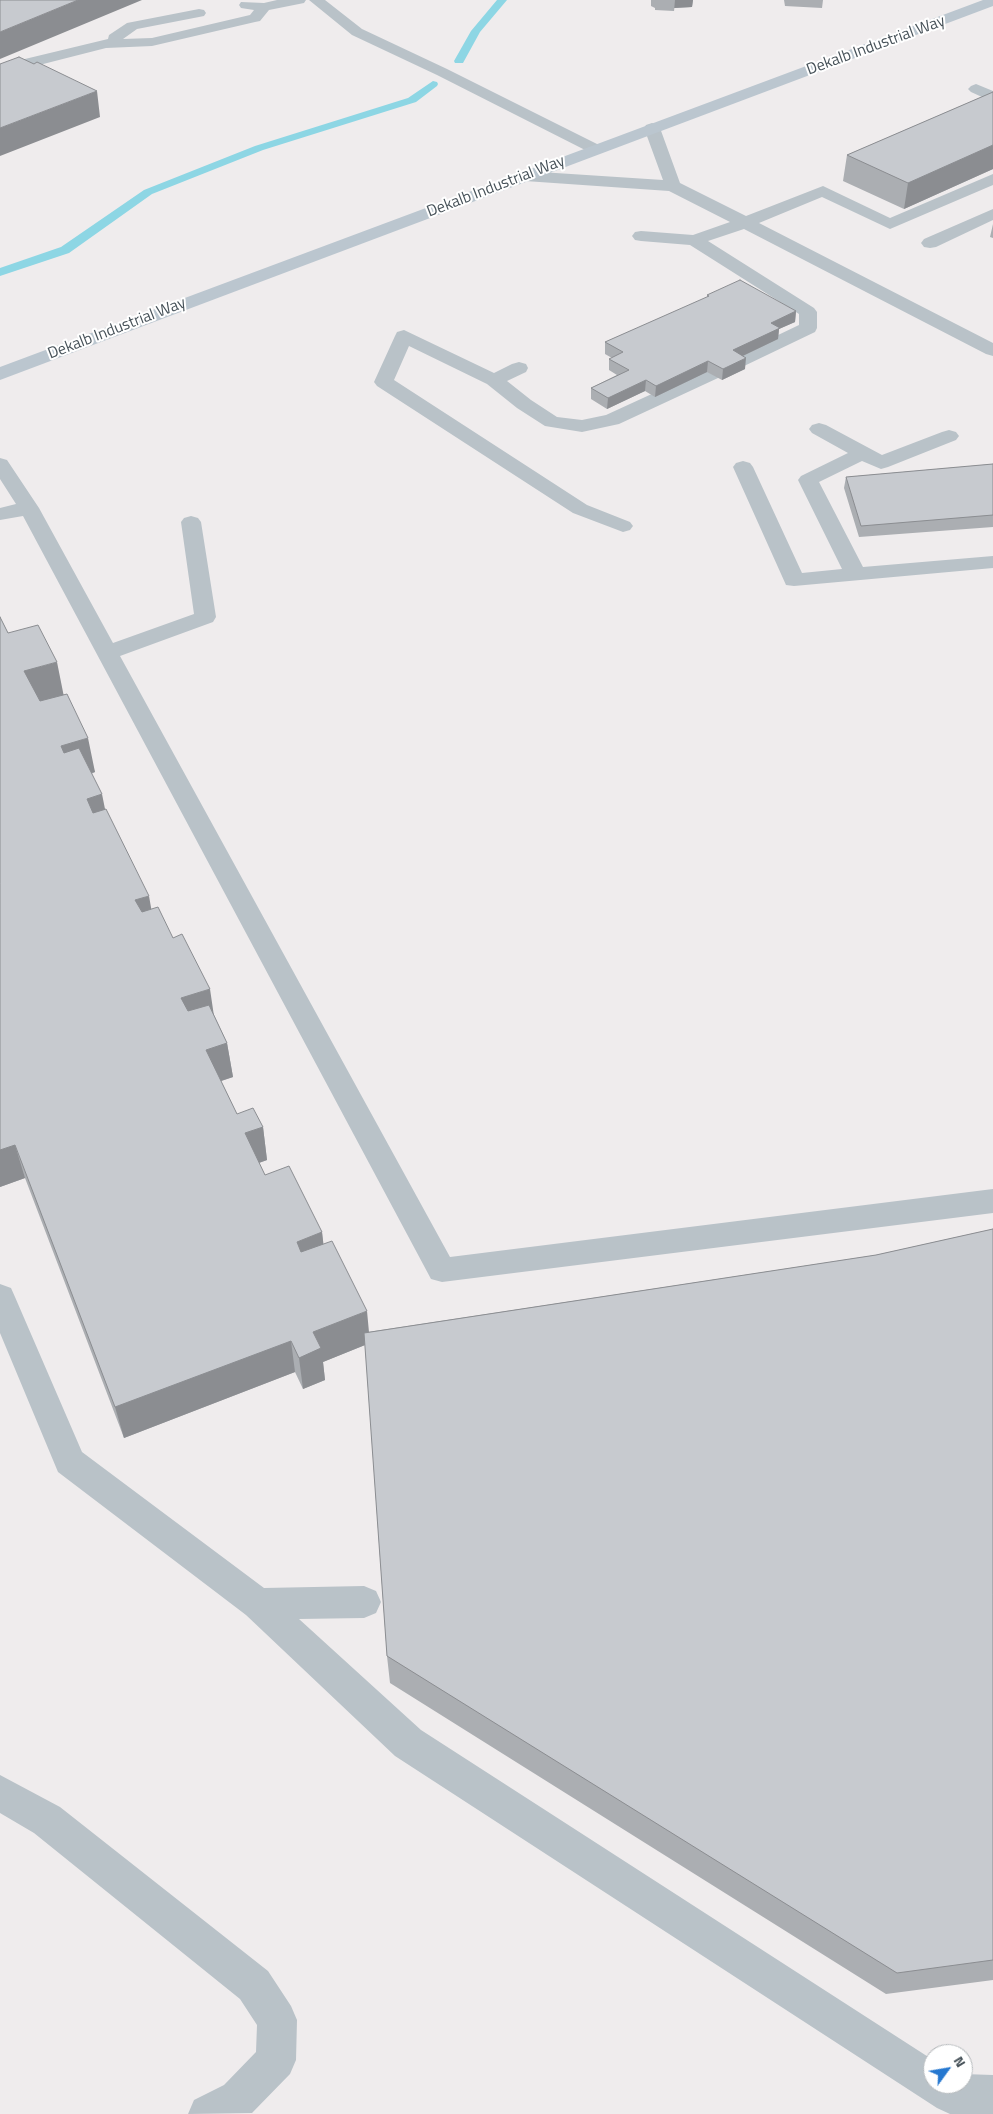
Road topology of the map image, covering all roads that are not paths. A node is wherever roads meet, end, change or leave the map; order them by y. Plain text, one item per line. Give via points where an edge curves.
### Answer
1 (299, 0) edge
2 (316, 0) edge
3 (993, 1) edge
4 (237, 4) edge
5 (264, 7) junction
6 (217, 9) dead end
7 (172, 18) junction
8 (190, 33) junction
9 (106, 44) junction
10 (0, 70) edge
11 (976, 89) dead end
12 (993, 96) edge
13 (652, 128) junction
14 (595, 149) junction
15 (525, 176) junction
16 (993, 179) edge
17 (673, 186) junction
18 (993, 214) edge
19 (747, 222) junction
20 (641, 236) dead end
21 (694, 240) junction
22 (930, 243) dead end
23 (721, 276) dead end
24 (991, 347) edge
25 (734, 363) edge
26 (519, 368) dead end
27 (0, 374) edge
28 (711, 374) edge
29 (494, 380) junction
30 (819, 429) dead end
31 (949, 436) dead end
32 (863, 453) junction
33 (0, 464) edge
34 (743, 467) dead end
35 (29, 508) junction
36 (0, 514) edge
37 (191, 522) dead end
38 (623, 526) dead end
39 (993, 562) edge
40 (856, 575) junction
41 (107, 653) junction
42 (993, 1201) edge
43 (0, 1297) edge
44 (364, 1602) dead end
45 (258, 1604) junction
46 (0, 1793) edge
47 (923, 2076) edge
48 (951, 2094) edge
49 (993, 2095) edge
50 (208, 2114) edge

1 - 5 lane
2 - 14 lane via 357,32
3 - 13 main road, Dekalb Industrial Way
4 - 5 lane
5 - 8 lane via 255,18
6 - 7 lane
7 - 8 lane
7 - 9 lane via 132,26
8 - 9 lane via 152,42
9 - 10 lane
11 - 12 lane
13 - 14 main road, Dekalb Industrial Way
13 - 17 lane
14 - 15 main road, Dekalb Industrial Way
15 - 17 lane
15 - 27 main road, Dekalb Industrial Way
16 - 19 lane via 890,224 822,191
17 - 19 lane
18 - 22 lane
19 - 21 lane
19 - 24 lane
20 - 21 lane
21 - 23 lane
21 - 25 lane via 808,312 808,328
26 - 29 lane
28 - 29 lane via 612,420 582,426 552,422
29 - 38 lane via 404,336 384,382 580,509
30 - 32 lane
31 - 32 lane via 881,463
32 - 40 lane via 808,480
33 - 35 lane
34 - 40 lane via 794,580
35 - 36 lane
35 - 41 lane
37 - 41 lane via 205,617
39 - 40 lane
41 - 42 lane via 442,1270
43 - 45 lane via 70,1462
44 - 45 lane
45 - 47 lane via 408,1743
46 - 50 lane via 47,1820 254,1985 277,2020 276,2060 238,2099
48 - 49 lane

